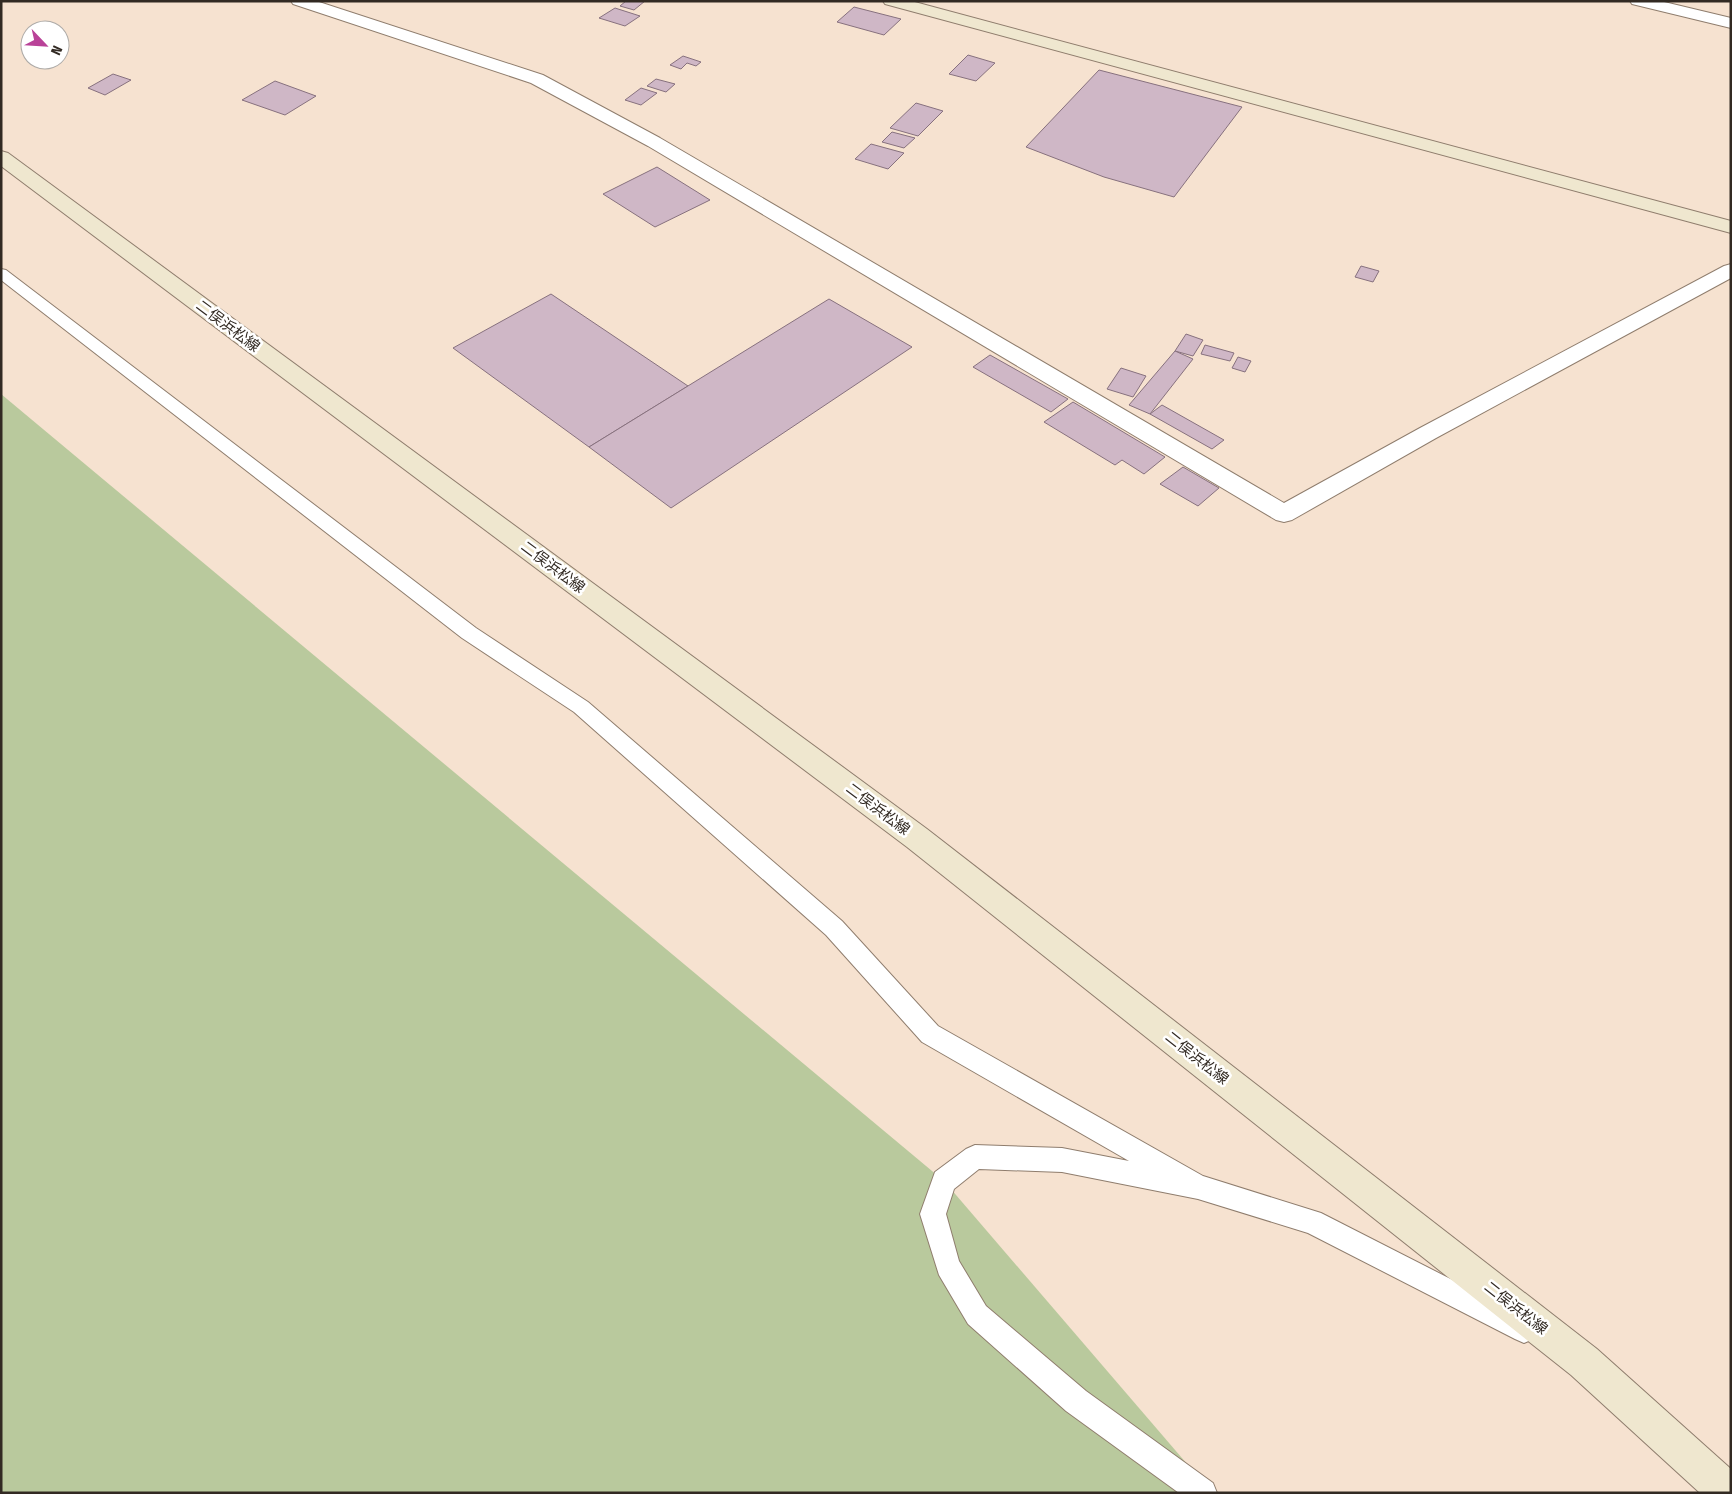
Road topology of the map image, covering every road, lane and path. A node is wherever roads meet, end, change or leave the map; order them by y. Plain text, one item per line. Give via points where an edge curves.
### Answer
1 (299, 1) edge
2 (891, 1) edge
3 (1638, 1) edge
4 (1731, 23) edge
5 (1, 157) edge
6 (1731, 227) edge
7 (1731, 270) edge
8 (1, 273) edge
9 (1198, 1187) junction
10 (1584, 1362) junction
11 (1203, 1493) edge
12 (1729, 1493) edge

1 - 7 street via 537,79 654,142 1284,514
2 - 6 main road
3 - 4 street
5 - 10 main road, 二俣浜松線 via 917,838
8 - 9 lane via 469,632 581,707 834,928 930,1034
9 - 10 lane via 1312,1222
9 - 11 lane via 1062,1160 975,1157 944,1181 933,1214 948,1266 977,1316 1076,1401
10 - 12 main road, 二俣浜松線

